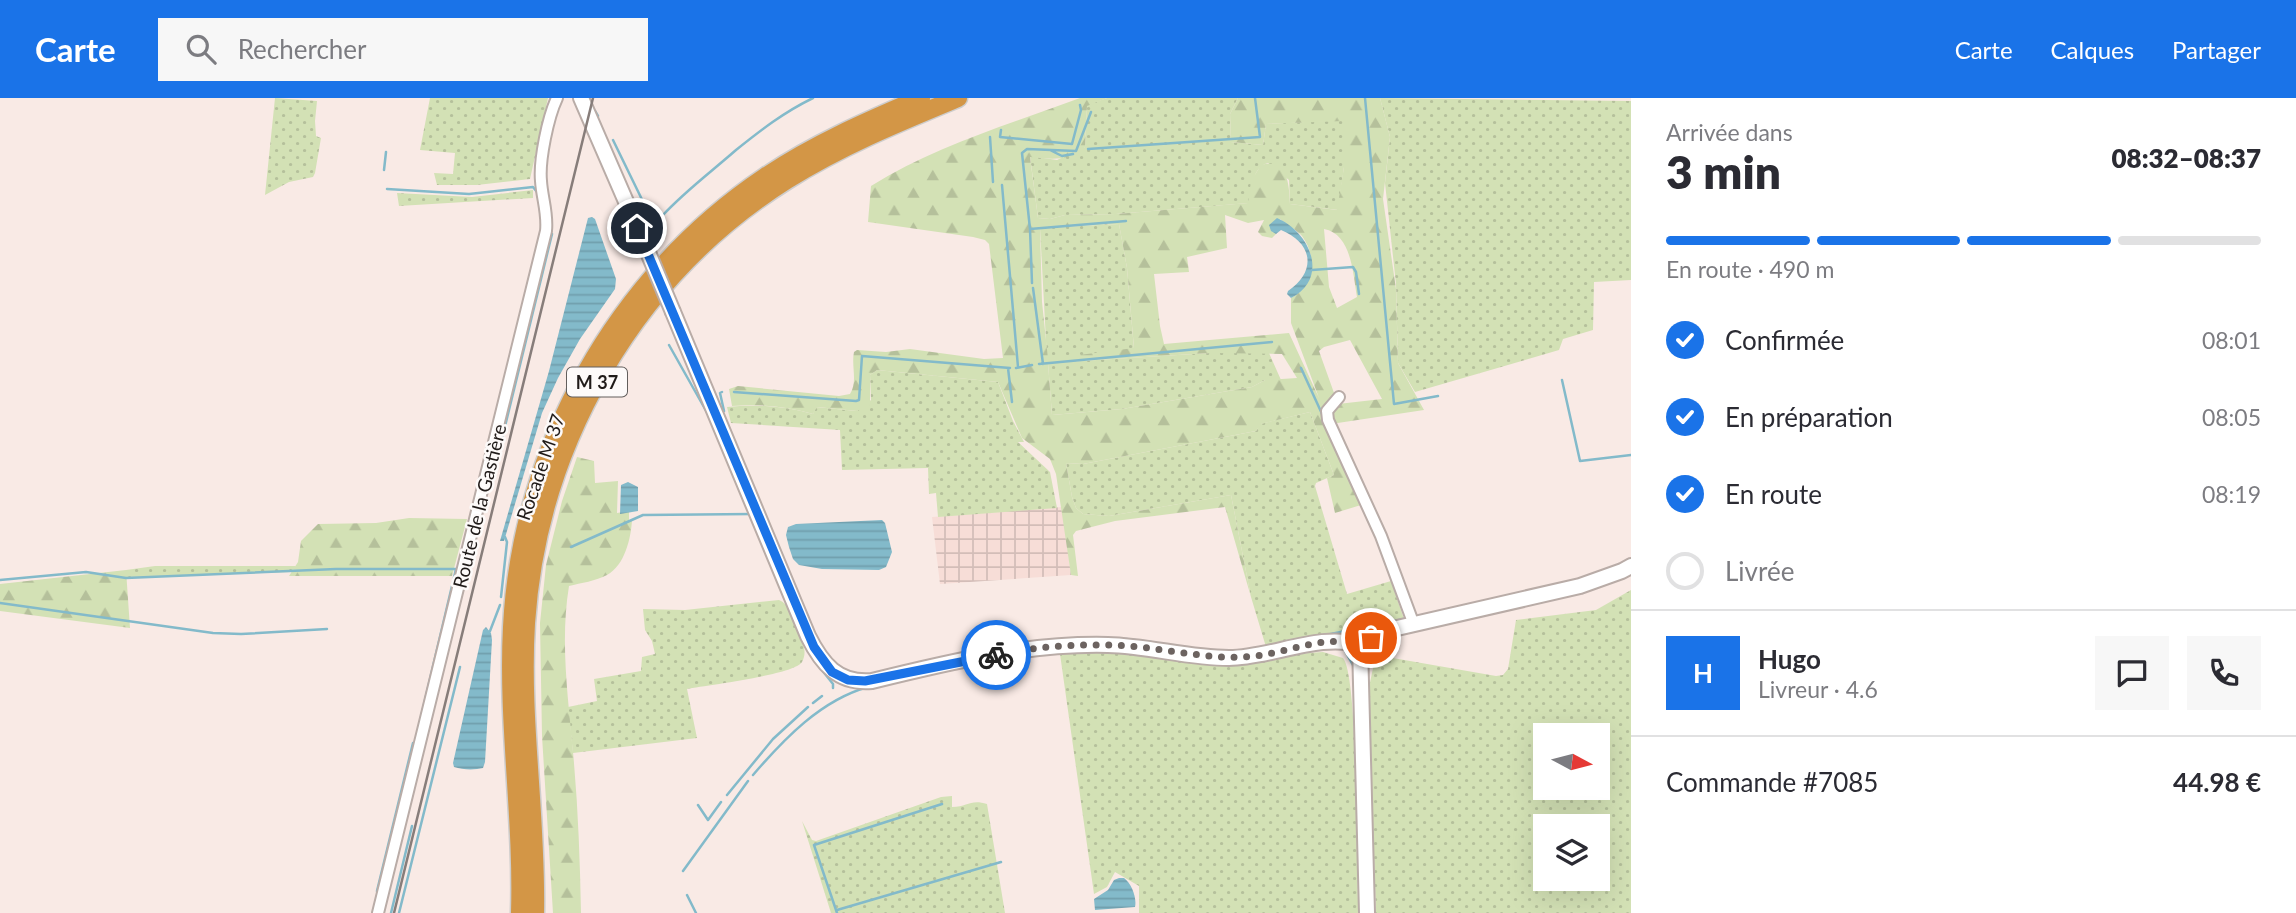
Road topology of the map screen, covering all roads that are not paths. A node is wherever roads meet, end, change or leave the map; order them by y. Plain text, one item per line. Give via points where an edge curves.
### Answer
1 (557, 98) edge
2 (581, 98) edge
3 (921, 98) edge
4 (958, 98) edge
5 (1339, 397) dead end
6 (1631, 566) edge
7 (1414, 625) junction
8 (1360, 645) junction
9 (519, 807) junction
10 (535, 839) junction
11 (1367, 910) edge
12 (378, 913) edge
13 (508, 913) edge
14 (520, 913) edge
15 (535, 913) edge
16 (544, 913) edge

1 - 12 street, Route de la Gastière via 541,174 546,231
2 - 8 street, bridge via 808,636 824,663 839,676 872,681 1059,646 1126,646 1229,658 1327,642
3 - 9 highway, Rocade M 37 / M 37 via 809,150 722,210 651,278 586,372 545,460 519,565 511,661
4 - 10 highway, Rocade M 37 / M 37 via 831,154 744,210 662,287 598,379 556,473 530,584 525,669
5 - 7 street via 1327,411 1328,420 1381,536
6 - 7 street via 1580,586
7 - 8 street via 1384,631
8 - 11 street
9 - 13 highway, M 37
9 - 14 highway, Rocade M 37 / M 37
10 - 15 highway, Rocade M 37 / M 37
10 - 16 highway, M 37

